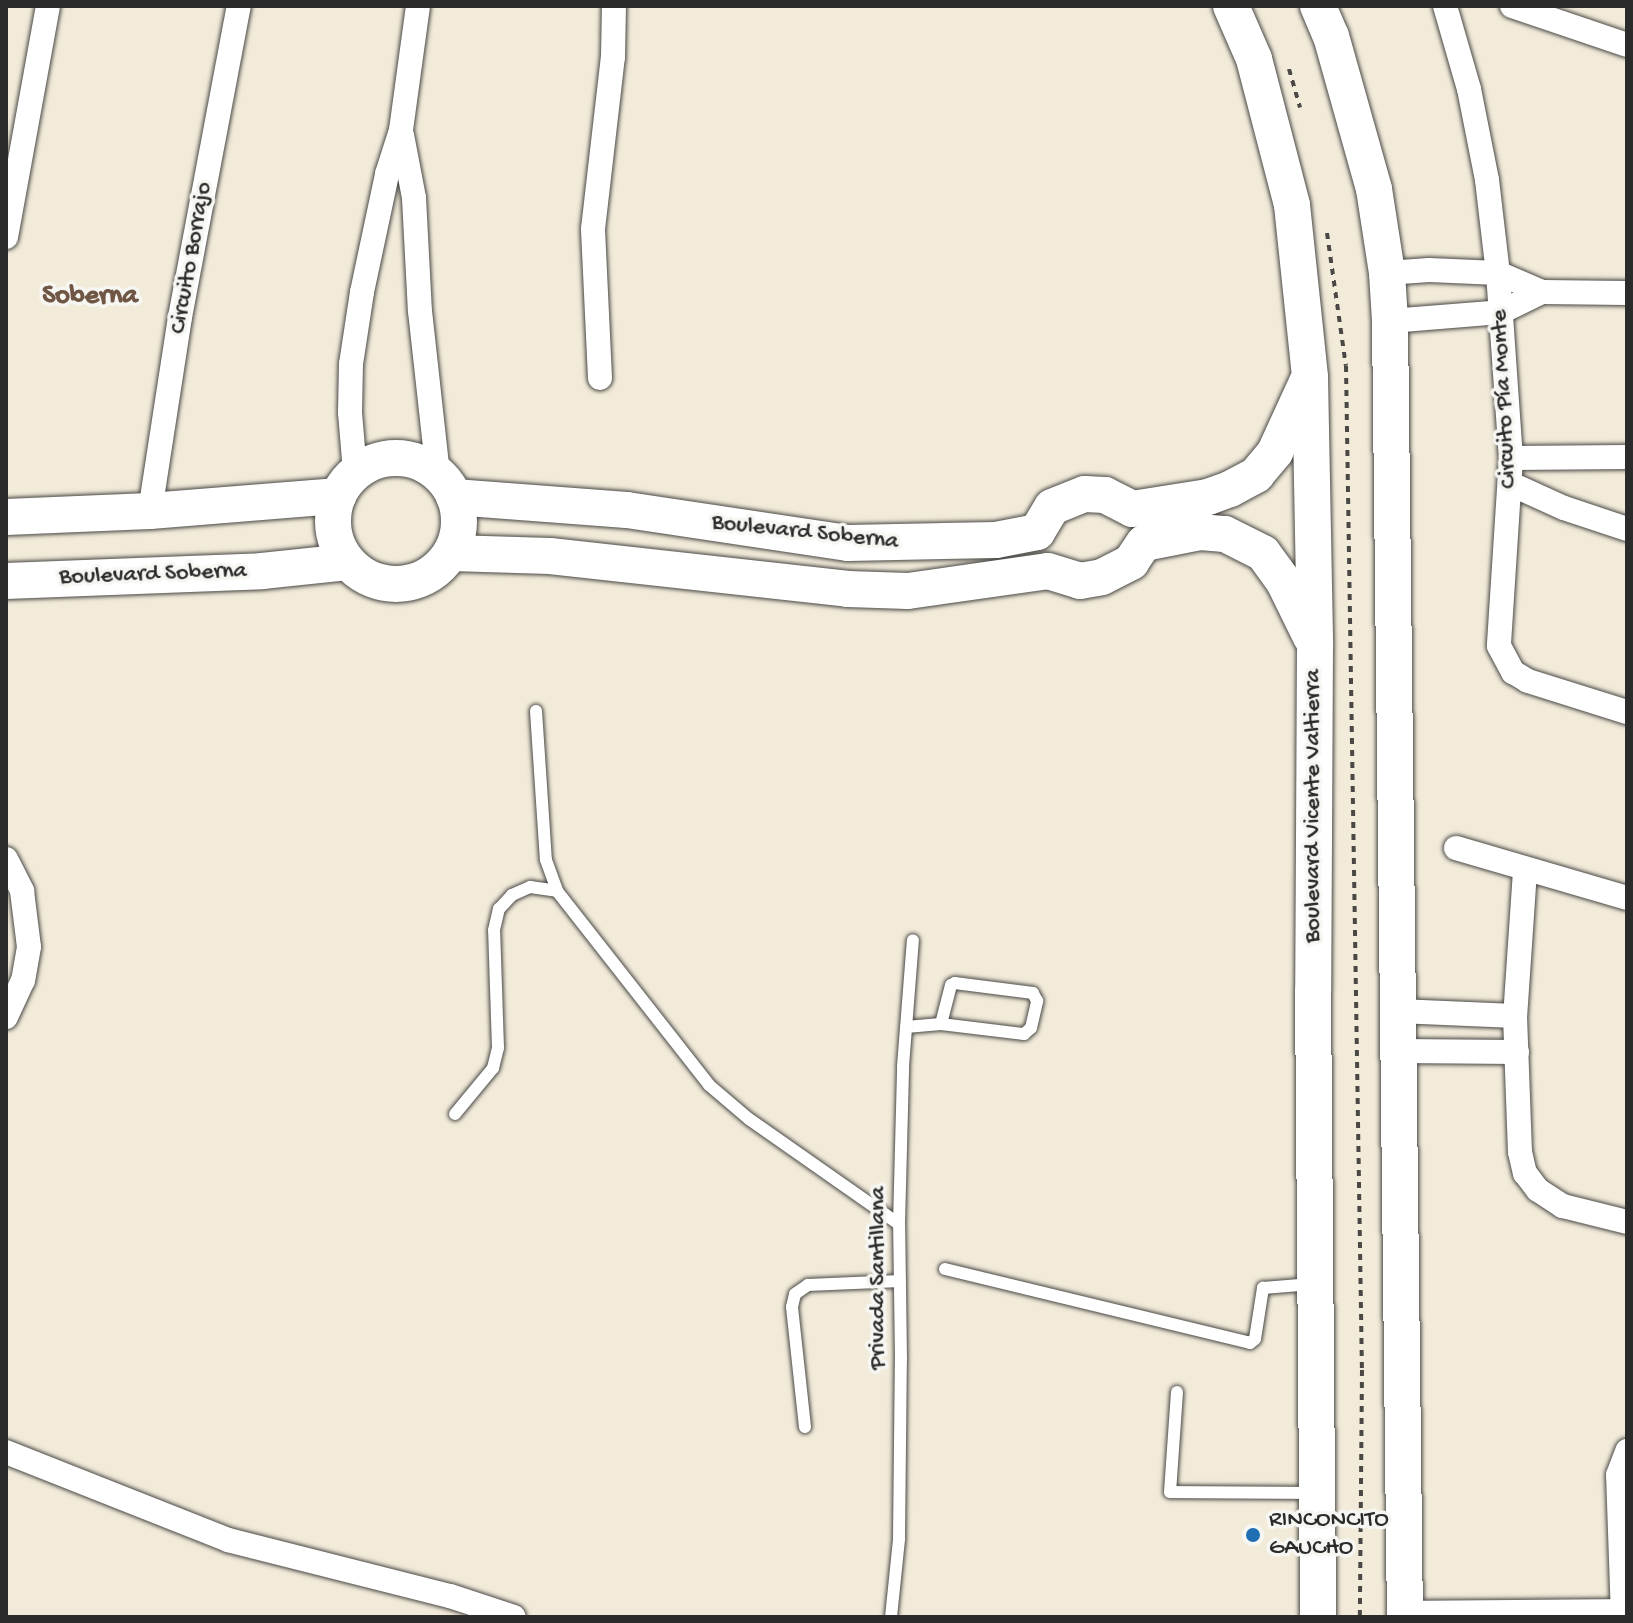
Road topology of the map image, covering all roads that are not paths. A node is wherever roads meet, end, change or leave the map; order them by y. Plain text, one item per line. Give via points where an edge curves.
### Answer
1 (48, 6) edge
2 (239, 6) edge
3 (418, 6) edge
4 (614, 6) edge
5 (1231, 6) edge
6 (1318, 6) edge
7 (1447, 6) edge
8 (1515, 7) edge
9 (1627, 45) edge
10 (401, 130) junction
11 (6, 237) edge
12 (1387, 273) junction
13 (1498, 273) junction
14 (1542, 292) junction
15 (1627, 293) edge
16 (1501, 312) junction
17 (1390, 321) junction
18 (1310, 377) junction
19 (600, 378) dead end
20 (1627, 457) edge
21 (1511, 458) junction
22 (347, 484) junction
23 (1511, 484) junction
24 (446, 485) junction
25 (1132, 509) junction
26 (150, 511) junction
27 (6, 517) edge
28 (1627, 529) edge
29 (1037, 532) junction
30 (1144, 543) junction
31 (451, 553) junction
32 (348, 562) junction
33 (1048, 571) junction
34 (6, 581) edge
35 (1315, 646) junction
36 (536, 711) dead end
37 (1627, 712) edge
38 (1456, 848) dead end
39 (6, 859) edge
40 (1525, 871) junction
41 (557, 891) junction
42 (1627, 898) edge
43 (913, 940) dead end
44 (1398, 1011) junction
45 (1515, 1016) junction
46 (6, 1017) edge
47 (941, 1024) junction
48 (906, 1027) junction
49 (1399, 1051) junction
50 (1517, 1052) junction
51 (455, 1114) dead end
52 (1627, 1222) edge
53 (899, 1224) junction
54 (945, 1269) dead end
55 (900, 1281) junction
56 (1315, 1284) junction
57 (1177, 1392) dead end
58 (805, 1427) dead end
59 (1627, 1451) edge
60 (6, 1452) edge
61 (1316, 1493) junction
62 (1622, 1614) edge
63 (1405, 1615) edge
64 (514, 1617) edge
65 (891, 1617) edge
66 (1318, 1617) edge

1 - 11 street
2 - 26 street, Circuito Borrajo via 180,317
3 - 10 street
4 - 19 street via 593,229
5 - 18 main road, Boulevard Vicente Valtierra via 1254,59 1292,205
6 - 12 main road via 1367,162
7 - 13 street, Circuito Pía Monte via 1487,180
8 - 9 street
10 - 22 street via 387,174 351,364
10 - 24 street via 414,198 421,325
12 - 13 street
12 - 17 main road
13 - 14 street
13 - 16 street, Circuito Pía Monte
14 - 15 street
14 - 16 street
16 - 17 street
16 - 21 street, Circuito Pía Monte
17 - 44 main road
18 - 25 main road via 1275,452 1256,475 1208,497
18 - 35 main road, Boulevard Vicente Valtierra
20 - 21 street
21 - 23 street, Circuito Pía Monte
22 - 24 main road via 374,461 397,458 419,462
22 - 26 main road
22 - 32 main road via 333,518 336,541
23 - 28 street
23 - 37 street, Circuito Pía Monte via 1497,634 1505,661 1528,681
24 - 29 main road, Boulevard Soberna via 848,543 996,540
24 - 31 main road via 459,516
25 - 29 main road via 1105,495 1085,494 1052,507
25 - 30 main road
26 - 27 main road
29 - 33 main road
30 - 33 main road, Boulevard Soberna via 1131,562 1102,577 1080,581
30 - 35 main road via 1200,532 1247,542 1263,553 1284,582
31 - 32 main road via 422,580 402,585 363,575
31 - 33 main road, Boulevard Soberna via 550,556 848,589 964,586
32 - 34 main road, Boulevard Soberna via 262,571
35 - 56 main road, Boulevard Vicente Valtierra
36 - 41 lane via 546,860
38 - 40 street
39 - 46 street via 22,891 29,947 23,980
40 - 42 street
40 - 45 street
41 - 51 lane via 530,887 499,909 494,930 498,1048 493,1068
41 - 53 lane via 709,1085
43 - 48 lane, Privada Santillana
44 - 45 street
44 - 49 main road
45 - 50 street
47 - 47 lane via 1024,1034 1031,1028 1037,1001 1033,993 955,983
47 - 48 lane
48 - 53 lane, Privada Santillana
49 - 50 street
49 - 63 main road
50 - 52 street via 1525,1173 1538,1190 1563,1206
53 - 55 lane, Privada Santillana
54 - 56 lane via 1250,1343 1263,1288
55 - 58 lane via 808,1285 795,1294
55 - 65 lane, Privada Santillana via 899,1539
56 - 61 main road, Boulevard Vicente Valtierra
57 - 61 lane via 1170,1492
59 - 62 street via 1618,1475
60 - 64 street via 228,1540
61 - 66 main road, Boulevard Vicente Valtierra
62 - 63 street

